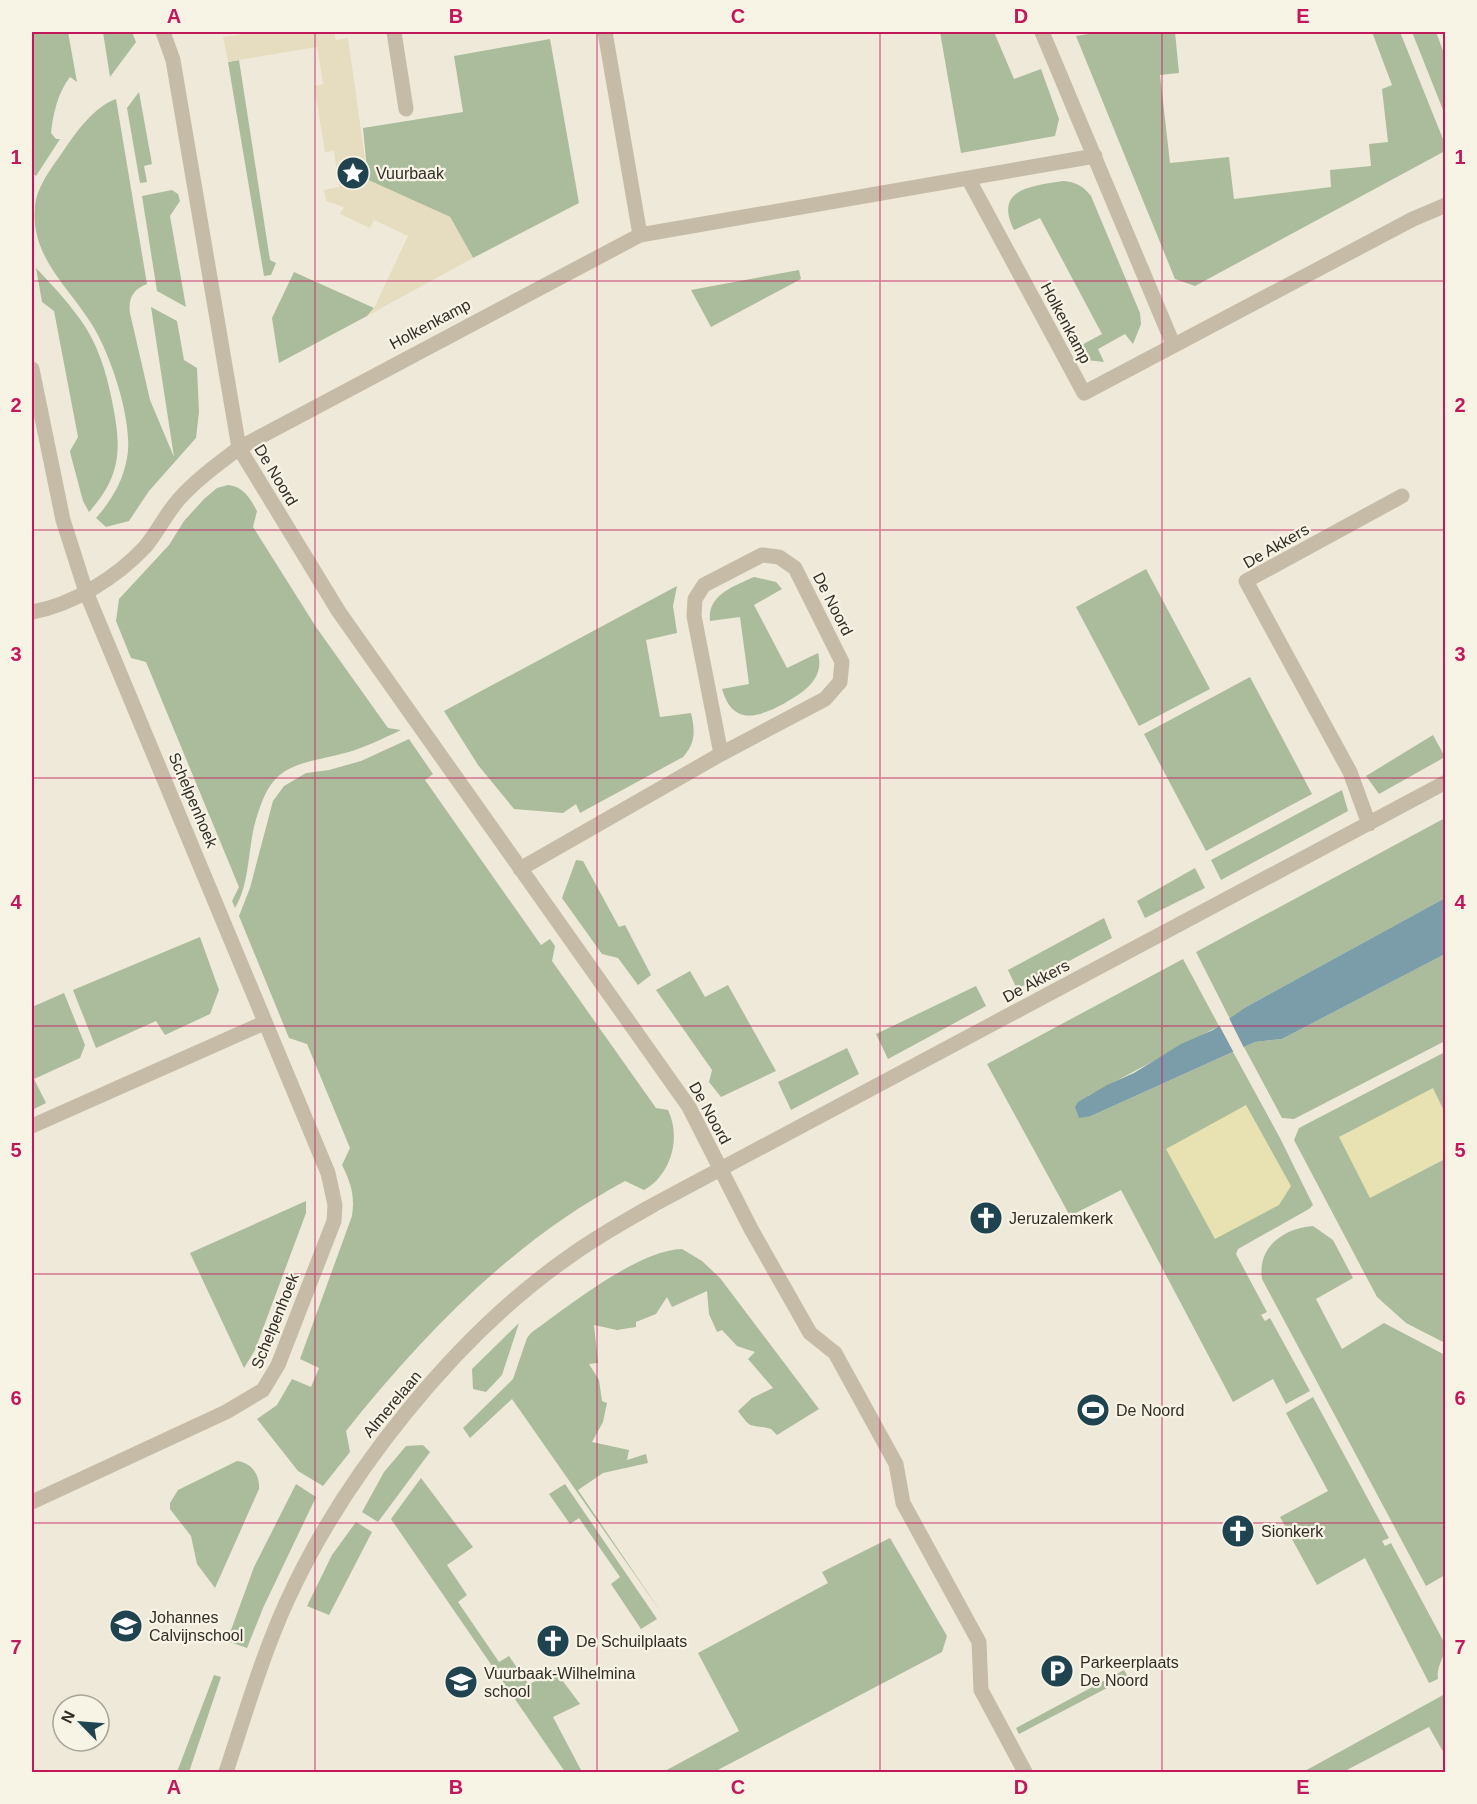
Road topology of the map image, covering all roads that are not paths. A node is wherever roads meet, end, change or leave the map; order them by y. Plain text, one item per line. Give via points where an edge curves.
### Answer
1 (163, 32) edge
2 (394, 32) edge
3 (605, 32) edge
4 (1042, 32) edge
5 (406, 109) dead end
6 (1095, 156) junction
7 (969, 180) junction
8 (1446, 205) edge
9 (640, 235) junction
10 (1173, 344) junction
11 (32, 369) edge
12 (239, 448) junction
13 (1402, 496) dead end
14 (86, 592) junction
15 (32, 612) edge
16 (721, 754) junction
17 (1446, 782) edge
18 (1369, 824) junction
19 (520, 869) junction
20 (264, 1023) junction
21 (32, 1126) edge
22 (721, 1170) junction
23 (32, 1502) edge
24 (226, 1773) edge
25 (1025, 1773) edge

1 - 12 street, De Noord via 173,60
2 - 5 street
3 - 9 street
4 - 6 street
6 - 7 street, Holkenkamp
6 - 10 street
7 - 9 street, Holkenkamp
7 - 10 street, Holkenkamp via 1084,393
8 - 10 street, Holkenkamp
9 - 12 street, Holkenkamp
11 - 14 street, Schelpenhoek via 63,520
12 - 14 street via 206,472 180,498 145,547
12 - 19 street, De Noord via 339,612
13 - 18 street, De Akkers via 1246,581 1350,772
14 - 15 street
14 - 20 street, Schelpenhoek
16 - 16 street, De Noord via 694,616 695,599 704,585 762,555 779,557 795,568 842,662 840,682 825,699
16 - 19 street, De Noord
17 - 18 street, De Akkers
18 - 22 street, De Akkers
19 - 22 street, De Noord via 689,1107
20 - 21 street
20 - 23 street, Schelpenhoek via 328,1173 335,1205 329,1235 278,1365 263,1390 248,1401
22 - 24 street, Almerelaan via 618,1225 565,1259 477,1334 386,1438 348,1490 291,1592
22 - 25 street, De Noord via 810,1333 835,1353 896,1464 903,1503 979,1642 981,1690

